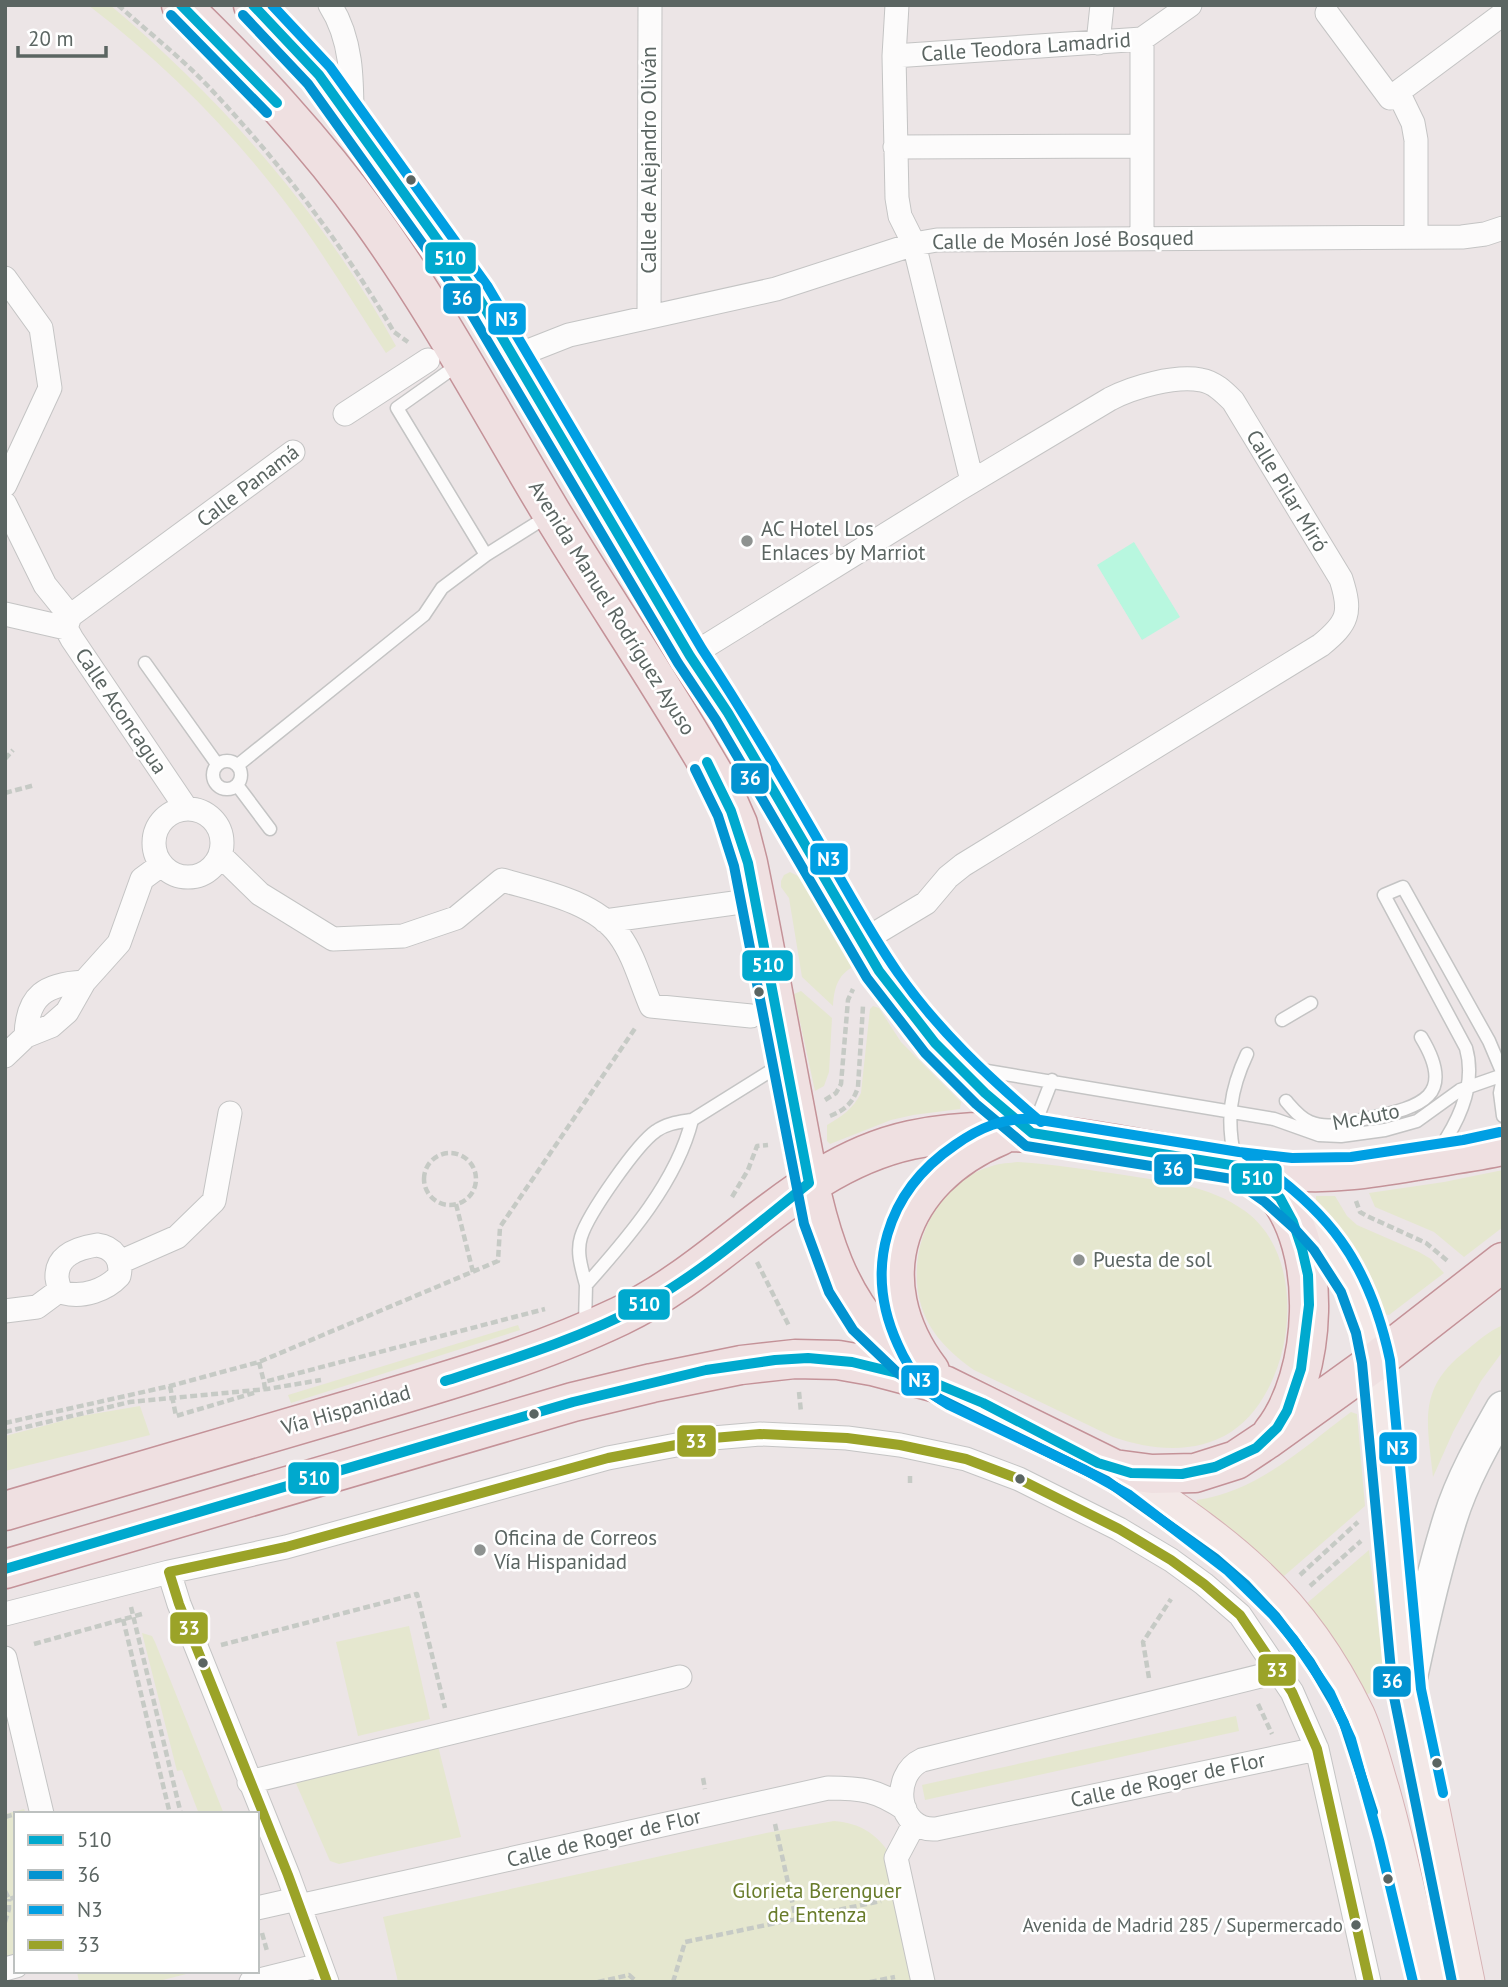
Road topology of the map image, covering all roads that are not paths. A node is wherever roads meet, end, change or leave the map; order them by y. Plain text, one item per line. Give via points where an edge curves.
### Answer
1 (181, 5) edge
2 (253, 5) edge
3 (650, 5) edge
4 (897, 5) edge
5 (1102, 5) edge
6 (1190, 5) edge
7 (333, 7) edge
8 (1327, 13) dead end
9 (1503, 14) edge
10 (1142, 39) junction
11 (1098, 43) junction
12 (894, 55) junction
13 (1398, 92) junction
14 (352, 119) junction
15 (1142, 146) junction
16 (895, 147) junction
17 (1503, 228) edge
18 (1416, 237) junction
19 (1142, 238) junction
20 (914, 244) junction
21 (5, 278) edge
22 (649, 316) junction
23 (513, 357) junction
24 (437, 362) junction
25 (489, 407) junction
26 (345, 414) dead end
27 (293, 452) dead end
28 (972, 481) junction
29 (5, 485) edge
30 (5, 504) edge
31 (552, 513) junction
32 (486, 555) junction
33 (5, 614) edge
34 (68, 622) junction
35 (690, 656) junction
36 (145, 663) dead end
37 (218, 764) junction
38 (238, 765) junction
39 (237, 785) junction
40 (186, 808) junction
41 (270, 828) dead end
42 (220, 855) junction
43 (161, 865) junction
44 (734, 903) dead end
45 (605, 921) junction
46 (860, 942) junction
47 (84, 982) junction
48 (1311, 1003) dead end
49 (751, 1016) dead end
50 (1282, 1020) dead end
51 (26, 1037) junction
52 (1421, 1037) dead end
53 (1247, 1054) dead end
54 (5, 1056) edge
55 (786, 1061) junction
56 (957, 1067) junction
57 (1503, 1076) edge
58 (1052, 1080) junction
59 (1469, 1085) junction
60 (1286, 1101) dead end
61 (1230, 1112) junction
62 (230, 1113) dead end
63 (1503, 1116) edge
64 (692, 1120) junction
65 (1022, 1132) junction
66 (1503, 1146) edge
67 (1433, 1158) junction
68 (1237, 1166) junction
69 (809, 1183) junction
70 (1274, 1191) junction
71 (120, 1262) junction
72 (1484, 1273) edge
73 (586, 1285) junction
74 (60, 1290) junction
75 (5, 1311) edge
76 (585, 1332) junction
77 (1376, 1361) junction
78 (944, 1385) junction
79 (1503, 1408) edge
80 (1266, 1440) junction
81 (1114, 1469) junction
82 (5, 1511) edge
83 (5, 1569) edge
84 (172, 1581) junction
85 (5, 1614) edge
86 (5, 1658) edge
87 (1277, 1672) junction
88 (680, 1677) dead end
89 (1407, 1691) junction
90 (1317, 1749) junction
91 (249, 1782) junction
92 (42, 1812) edge
93 (909, 1817) junction
94 (1446, 1882) junction
95 (298, 1903) junction
96 (259, 1919) edge
97 (324, 1973) edge
98 (1426, 1981) edge
99 (251, 1982) edge
100 (923, 1982) edge
101 (1369, 1982) edge
102 (1466, 1982) edge

1 - 24 highway, Avenida Manuel Rodríguez Ayuso via 267,91 379,231
2 - 14 highway, Avenida Manuel Rodríguez Ayuso via 319,75
3 - 22 street, Calle de Alejandro Oliván
4 - 12 street
5 - 11 street
6 - 10 street, Calle Teodora Lamadrid
7 - 14 street via 352,71
8 - 13 street via 1390,98
9 - 13 street
10 - 11 street, Calle Teodora Lamadrid
10 - 15 street
11 - 12 street, Calle Teodora Lamadrid
12 - 16 street
13 - 18 street via 1416,140
14 - 23 highway, Avenida Manuel Rodríguez Ayuso via 477,295
15 - 16 street
15 - 19 street
16 - 20 street via 900,216
17 - 18 street, Calle de Mosén José Bosqued via 1474,236
18 - 19 street, Calle de Mosén José Bosqued
19 - 20 street, Calle de Mosén José Bosqued via 955,239
20 - 22 street, Calle de Mosén José Bosqued via 776,289
20 - 28 street
21 - 29 street via 41,328 50,388
22 - 23 street, Calle de Mosén José Bosqued via 569,335
23 - 25 highway via 497,381
23 - 35 highway, Avenida Manuel Rodríguez Ayuso
24 - 25 highway, Avenida Manuel Rodríguez Ayuso
24 - 26 street
24 - 32 lane via 397,408
25 - 31 highway, Avenida Manuel Rodríguez Ayuso
27 - 34 street, Calle Panamá
28 - 35 street, Calle Pilar Miró
28 - 46 street, Calle Pilar Miró via 1131,388 1185,380 1213,384 1233,401 1340,579 1348,615 1321,645 963,865 926,903
30 - 34 street, Calle Aconcagua
31 - 32 lane
31 - 55 highway, Avenida Manuel Rodríguez Ayuso via 695,741 738,824
32 - 38 lane via 442,588 424,615
33 - 34 street
34 - 40 street, Calle Aconcagua
35 - 46 highway, Avenida Manuel Rodríguez Ayuso via 728,713
36 - 37 lane
37 - 38 lane
37 - 39 lane via 213,778 217,784 230,789
38 - 39 lane via 241,779
39 - 41 lane
40 - 42 street, Calle Aconcagua via 214,821 220,831
40 - 43 street via 167,815 155,832 155,855
42 - 43 street via 205,873 193,877 170,873
42 - 45 street via 260,894 333,939 403,936 456,918 502,880 568,898
43 - 47 street via 142,879 119,943
44 - 45 street
45 - 49 street via 626,946 651,1006
46 - 56 highway, Avenida Manuel Rodríguez Ayuso via 912,1016
47 - 51 street via 59,1021
47 - 51 street via 63,983 42,993 28,1013
48 - 50 lane
51 - 54 street
52 - 60 lane, McAuto via 1435,1063 1436,1081 1415,1106 1320,1125 1304,1119
53 - 61 lane
55 - 64 lane
55 - 69 highway, Avenida Manuel Rodríguez Ayuso
56 - 58 lane
56 - 65 highway, Avenida Manuel Rodríguez Ayuso
57 - 59 lane
57 - 59 lane via 1489,1041 1403,887 1384,895 1466,1048
57 - 63 lane
58 - 61 lane
58 - 65 lane
59 - 61 lane via 1417,1121 1341,1136 1310,1133 1274,1119
59 - 67 lane via 1454,1125
61 - 68 lane via 1229,1132
62 - 71 street via 214,1201 177,1237
64 - 73 lane via 675,1168 619,1248
64 - 73 lane via 656,1130 619,1173 581,1237 578,1253
65 - 68 highway, Vía Hispanidad
65 - 69 highway, Vía Hispanidad via 908,1140 840,1165
65 - 78 highway, Vía Hispanidad via 987,1141 943,1169 919,1195 898,1244 895,1274 905,1330 916,1352
66 - 67 highway, Vía Hispanidad
67 - 68 highway, Vía Hispanidad via 1352,1171 1291,1172
68 - 70 highway, Vía Hispanidad
69 - 76 highway, Vía Hispanidad via 699,1269 623,1315
69 - 78 highway, Avenida Manuel Rodríguez Ayuso via 827,1251 865,1323 906,1362
70 - 77 main road via 1305,1219 1342,1266 1363,1306
70 - 80 highway, Vía Hispanidad via 1300,1240 1310,1310 1292,1396
71 - 74 street via 119,1276 100,1289 76,1295
71 - 74 street via 104,1246 76,1250 60,1263
72 - 77 highway, Vía Hispanidad
73 - 76 lane
74 - 75 street via 37,1307
76 - 82 highway, Vía Hispanidad via 422,1388
77 - 80 highway, Vía Hispanidad
77 - 89 main road
78 - 81 highway, Vía Hispanidad
78 - 83 highway, Vía Hispanidad via 838,1360 795,1359 703,1373 484,1427
79 - 89 street via 1450,1518
80 - 81 highway, Vía Hispanidad via 1236,1460 1195,1473
81 - 98 main road via 1255,1574 1321,1654 1357,1718 1371,1757
84 - 85 street
84 - 87 street via 608,1458 760,1434 847,1438 966,1459 1019,1479 1119,1529 1171,1560 1240,1615
84 - 91 street
86 - 92 street
87 - 90 street via 1292,1692
87 - 93 street via 922,1760 905,1773 902,1789
88 - 91 street
89 - 94 main road
90 - 93 street, Calle de Roger de Flor via 936,1829 926,1830
90 - 101 street
91 - 95 street
93 - 95 street, Calle de Roger de Flor via 887,1797 867,1789 828,1788
93 - 100 street via 896,1857
94 - 98 street via 1438,1959
94 - 102 main road
95 - 96 street, Calle de Roger de Flor
95 - 97 street
97 - 99 street

